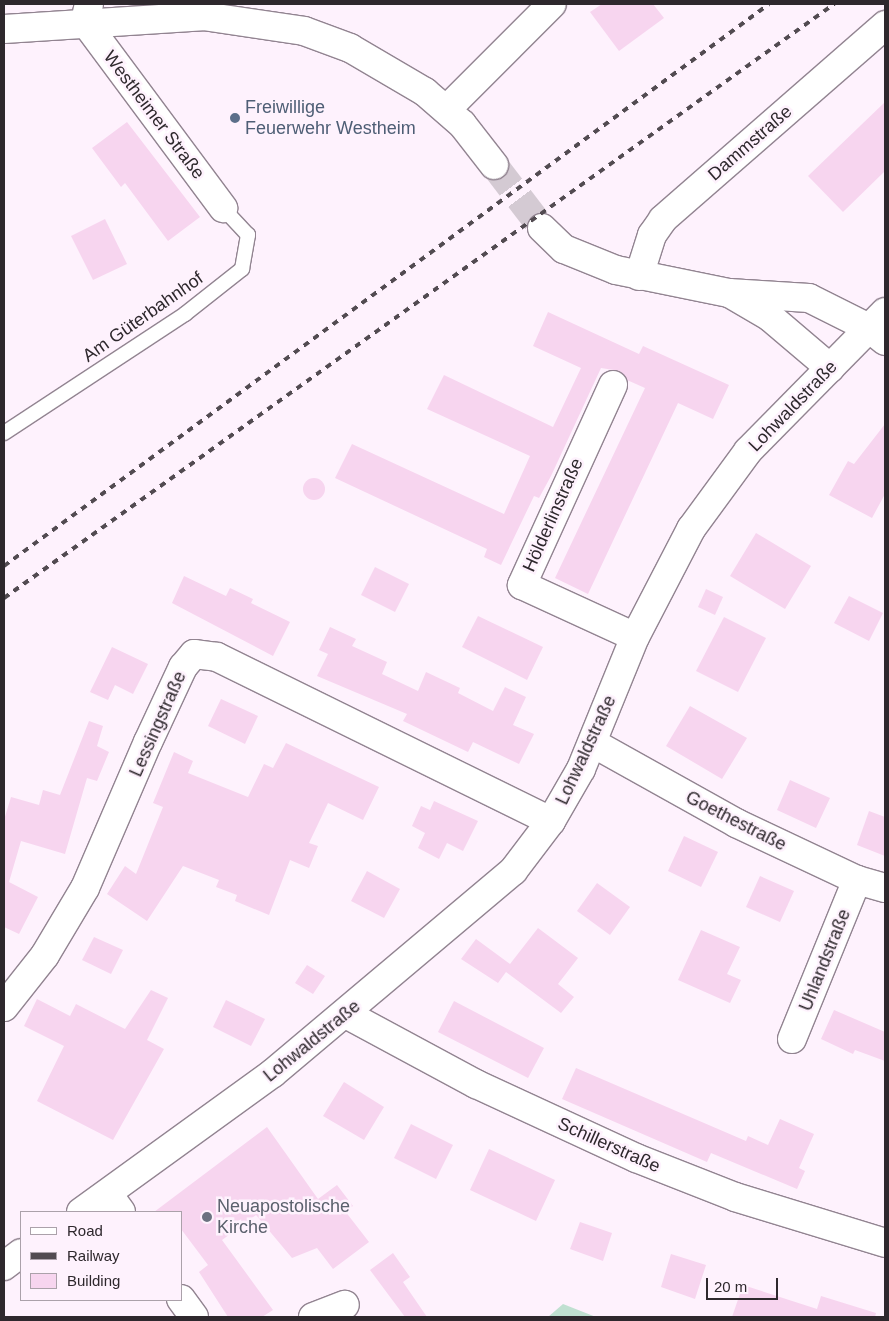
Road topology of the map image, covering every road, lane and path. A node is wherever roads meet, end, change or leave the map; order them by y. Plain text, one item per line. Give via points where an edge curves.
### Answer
1 (552, 4) edge
2 (87, 13) edge
3 (885, 25) edge
4 (4, 29) edge
5 (446, 109) junction
6 (494, 165) tunnel mouth
7 (223, 208) joint
8 (542, 228) tunnel mouth
9 (639, 276) junction
10 (729, 293) junction
11 (880, 327) edge
12 (830, 368) junction
13 (613, 385) dead end
14 (4, 433) edge
15 (636, 637) junction
16 (593, 743) junction
17 (551, 821) junction
18 (857, 880) junction
19 (885, 888) edge
20 (4, 1007) edge
21 (346, 1014) junction
22 (792, 1039) dead end
23 (114, 1203) edge
24 (85, 1211) edge
25 (885, 1243) edge
26 (20, 1254) edge
27 (4, 1266) edge
28 (182, 1300) edge
29 (345, 1305) dead end
30 (194, 1317) edge
31 (313, 1317) edge

1 - 5 street
2 - 4 street
2 - 5 street via 208,16 304,31 350,48 394,70
2 - 7 street, Westheimer Straße
3 - 9 street, Dammstraße via 663,219 652,235
5 - 6 street
7 - 14 lane, Am Güterbahnhof via 248,235 242,269 185,314
8 - 9 street via 564,249
9 - 10 street
10 - 11 street via 809,298
10 - 12 street via 770,317
11 - 12 street, Lohwaldstraße
12 - 15 street, Lohwaldstraße via 748,451 712,498 672,563
13 - 15 street, Hölderlinstraße via 522,585
15 - 16 street, Lohwaldstraße
16 - 17 street, Lohwaldstraße
16 - 18 street, Goethestraße via 736,823
17 - 20 street, Lessingstraße via 217,657 194,654 183,667 167,700 85,888 45,955
17 - 21 street, Lohwaldstraße via 494,889
18 - 19 street, Goethestraße
18 - 22 street, Uhlandstraße
21 - 23 street, Lohwaldstraße
21 - 25 street, Schillerstraße via 476,1084 636,1158 735,1197
23 - 24 street, Lohwaldstraße
26 - 27 street
28 - 30 street
29 - 31 street

